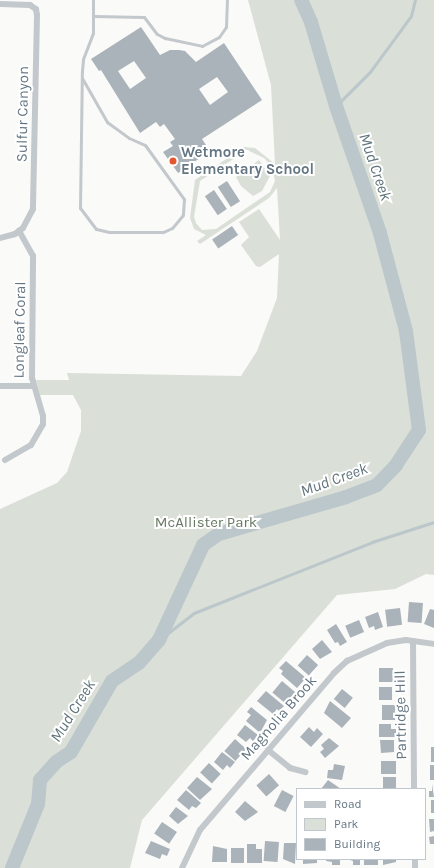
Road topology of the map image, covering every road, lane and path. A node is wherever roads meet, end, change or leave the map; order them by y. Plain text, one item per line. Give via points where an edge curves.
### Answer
1 (93, 0) edge
2 (227, 0) edge
3 (0, 4) edge
4 (93, 16) junction
5 (82, 78) junction
6 (19, 231) junction
7 (0, 238) edge
8 (0, 386) edge
9 (32, 386) junction
10 (5, 460) dead end
11 (413, 641) junction
12 (434, 644) edge
13 (268, 750) junction
14 (305, 772) dead end
15 (414, 788) edge
16 (182, 868) edge

1 - 4 lane
2 - 4 lane via 226,27 219,37 202,46 164,38 144,17
3 - 6 street, Sulfur Canyon via 30,5 36,9 37,15 35,198 32,214
4 - 5 lane via 93,33 83,59
5 - 5 lane via 80,208 85,218 96,228 109,232 163,232 172,228 181,220 186,210 184,199 145,145 129,138 107,122
6 - 7 street
6 - 9 street, Longleaf Coral via 33,256
8 - 9 street
9 - 10 street, Longleaf Coral via 43,416 42,428 31,445
11 - 12 street, Magnolia Brook
11 - 13 street, Magnolia Brook via 375,646 347,661
11 - 15 street, Partridge Hill
13 - 14 street via 290,768
13 - 16 street, Magnolia Brook via 200,830

